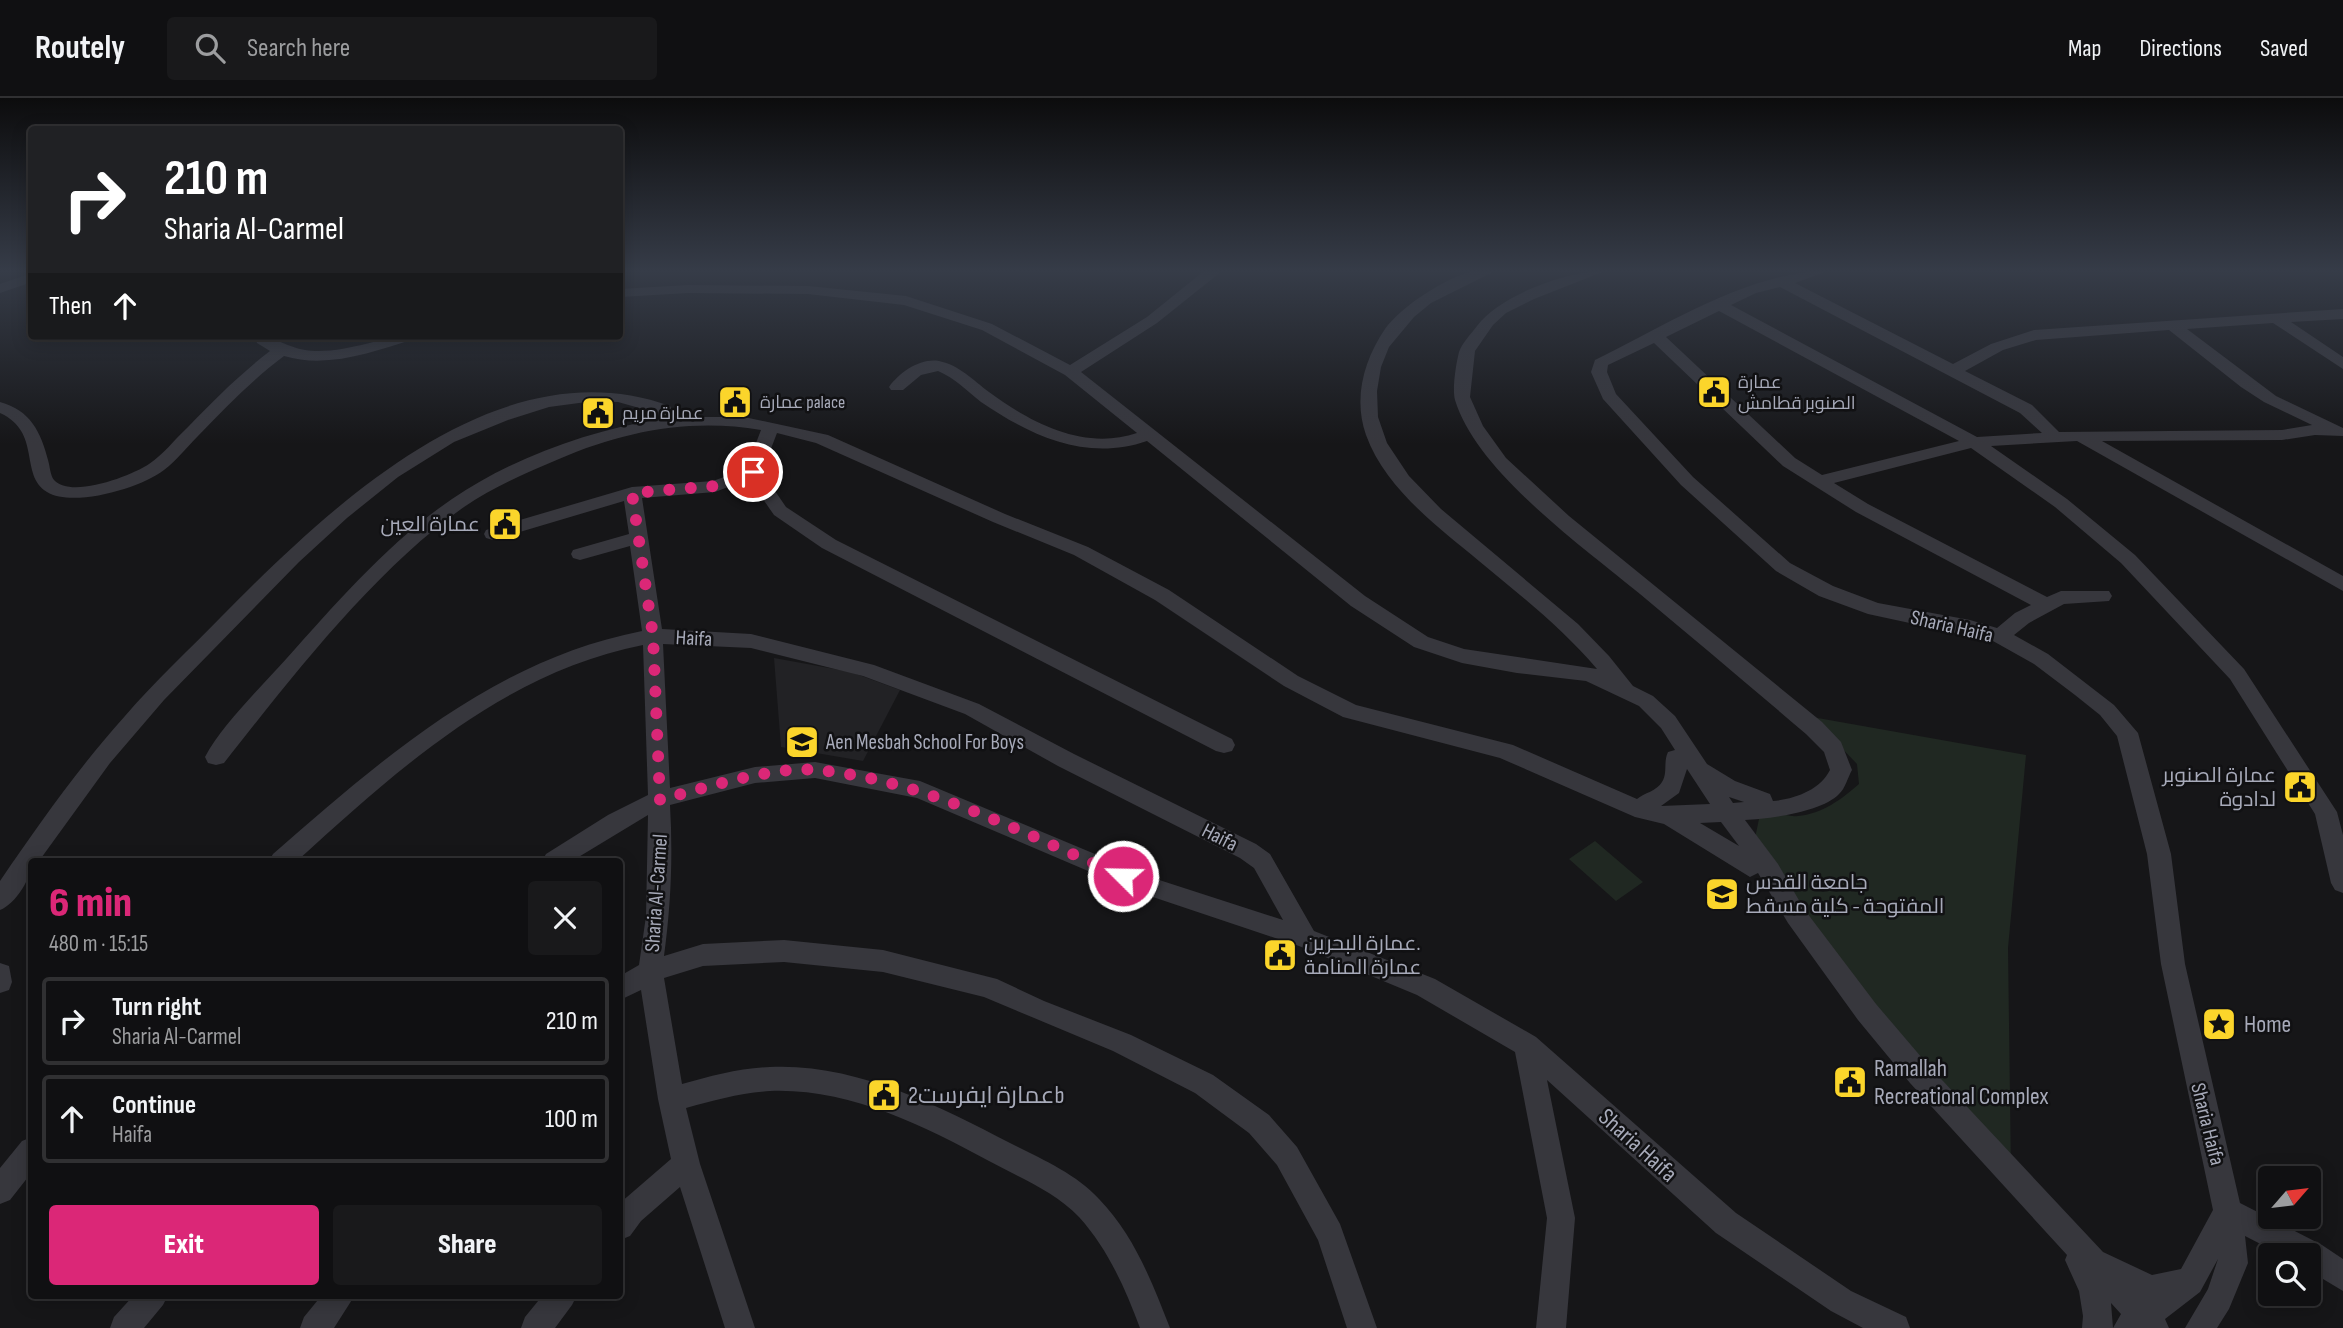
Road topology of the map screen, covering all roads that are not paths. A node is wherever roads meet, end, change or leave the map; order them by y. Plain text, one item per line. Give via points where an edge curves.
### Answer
1 (990, 328) edge
2 (1139, 328) edge
3 (1395, 328) edge
4 (1484, 328) edge
5 (1675, 328) edge
6 (1763, 328) edge
7 (1871, 328) edge
8 (2125, 328) edge
9 (2177, 328) edge
10 (2290, 328) edge
11 (1657, 337) junction
12 (263, 340) edge
13 (392, 340) edge
14 (280, 351) junction
15 (2343, 364) edge
16 (1952, 371) junction
17 (1071, 372) junction
18 (897, 387) dead end
19 (2270, 399) junction
20 (0, 407) edge
21 (2026, 409) junction
22 (669, 421) junction
23 (771, 427) junction
24 (2334, 430) edge
25 (2274, 431) junction
26 (1150, 435) junction
27 (2078, 436) junction
28 (2054, 437) junction
29 (1975, 442) junction
30 (753, 472) junction
31 (1819, 482) junction
32 (632, 493) junction
33 (493, 534) dead end
34 (639, 537) junction
35 (580, 554) dead end
36 (2340, 580) edge
37 (2102, 596) dead end
38 (2047, 605) junction
39 (653, 636) junction
40 (2000, 636) junction
41 (1555, 669) junction
42 (1626, 689) junction
43 (1224, 745) dead end
44 (216, 757) dead end
45 (1687, 762) junction
46 (1584, 785) junction
47 (660, 800) junction
48 (1646, 802) junction
49 (1765, 805) junction
50 (1717, 808) junction
51 (1667, 816) junction
52 (284, 858) edge
53 (559, 858) edge
54 (1751, 858) junction
55 (2343, 883) edge
56 (0, 900) edge
57 (1305, 939) junction
58 (650, 971) junction
59 (0, 974) edge
60 (0, 982) edge
61 (623, 987) edge
62 (1527, 1045) junction
63 (671, 1099) junction
64 (28, 1155) edge
65 (685, 1164) junction
66 (0, 1189) edge
67 (2228, 1212) junction
68 (623, 1222) edge
69 (2056, 1223) junction
70 (2343, 1276) edge
71 (2190, 1282) junction
72 (150, 1299) edge
73 (337, 1299) edge
74 (559, 1299) edge
75 (2142, 1325) edge
76 (125, 1328) edge
77 (315, 1328) edge
78 (536, 1328) edge
79 (740, 1328) edge
80 (1156, 1328) edge
81 (1362, 1328) edge
82 (1551, 1328) edge
83 (1895, 1328) edge
84 (2097, 1328) edge
85 (2200, 1328) edge

1 - 17 street
2 - 17 street
3 - 42 street via 1371,371 1368,410 1377,441 1405,482 1448,526 1581,639
4 - 49 street via 1468,351 1462,397 1500,462 1833,748 1840,770 1832,788 1807,800
5 - 11 street, Sharia Haifa
6 - 29 street
7 - 16 street
8 - 16 street via 2034,335 1997,347
9 - 19 street
10 - 15 street
11 - 31 street via 1789,462
11 - 40 street, Sharia Haifa via 1601,363 1609,396 1687,481 1783,567 1826,591 1875,609
12 - 14 street
13 - 14 street via 328,355
14 - 20 street via 254,370 157,467 104,489 55,489 45,481 27,423
16 - 21 street
17 - 26 street
18 - 26 street via 917,370 938,365 1041,431 1106,447
19 - 24 street
19 - 25 street via 2284,422
21 - 27 street
21 - 28 street
22 - 23 street via 738,419
22 - 44 street via 586,442 472,494 388,564 337,616
22 - 56 street via 664,410 639,400 556,399 448,439 387,476 252,597 120,736
23 - 30 street
23 - 46 street via 822,439 1081,551 1162,595 1291,681 1349,711 1505,751
24 - 25 street
25 - 27 street
26 - 41 street via 1358,601 1421,642 1462,656
27 - 28 street
27 - 36 street
28 - 29 street
29 - 31 street
29 - 55 street via 2061,503 2128,559 2237,674 2326,812
30 - 32 street via 715,486
30 - 43 street via 780,511 829,544
31 - 38 street
32 - 33 street
32 - 34 street, Haifa
34 - 35 street
34 - 39 street, Haifa
37 - 38 street via 2061,598
38 - 40 street
39 - 47 street, Sharia Al-Carmel
39 - 52 street via 596,649 534,673 447,723 372,780
39 - 57 street, Haifa via 751,641 867,670 972,709 1262,861
40 - 67 street, Sharia Haifa via 2062,675 2107,710 2127,733 2159,854 2173,964
41 - 42 street via 1590,674
41 - 45 street via 1618,697
42 - 45 street via 1668,722
45 - 48 street via 1672,787
45 - 49 street
45 - 50 street
46 - 48 street
46 - 51 street via 1643,811
47 - 53 street, Sharia Haifa via 615,821
47 - 57 street, Sharia Haifa via 755,775 815,770 920,790 1143,884
47 - 58 street, Sharia Al-Carmel via 659,916
48 - 50 street
49 - 50 street
49 - 54 street via 1748,830
50 - 51 street
50 - 54 street
51 - 54 street
54 - 69 street via 1867,1012
57 - 62 street, Sharia Haifa via 1426,987
58 - 61 street
58 - 63 street, Sharia Al-Carmel
58 - 81 street via 703,956 784,951 883,961 988,987 1192,1078 1259,1124 1287,1156 1329,1234
59 - 60 street
62 - 82 street via 1561,1218
62 - 83 street, Sharia Haifa via 1726,1223 1842,1301
63 - 65 street, Sharia Al-Carmel
63 - 80 street via 745,1082 783,1079 839,1084 950,1125 1067,1188 1088,1207 1114,1238
64 - 66 street
65 - 68 street
65 - 79 street, Sharia Al-Carmel
67 - 70 street
67 - 71 street
67 - 85 street, Sharia Haifa via 2233,1263 2219,1300
69 - 71 street via 2127,1280 2151,1290
69 - 75 street
69 - 84 street via 2090,1277 2097,1300
71 - 75 street
72 - 76 street
73 - 77 street
74 - 78 street

